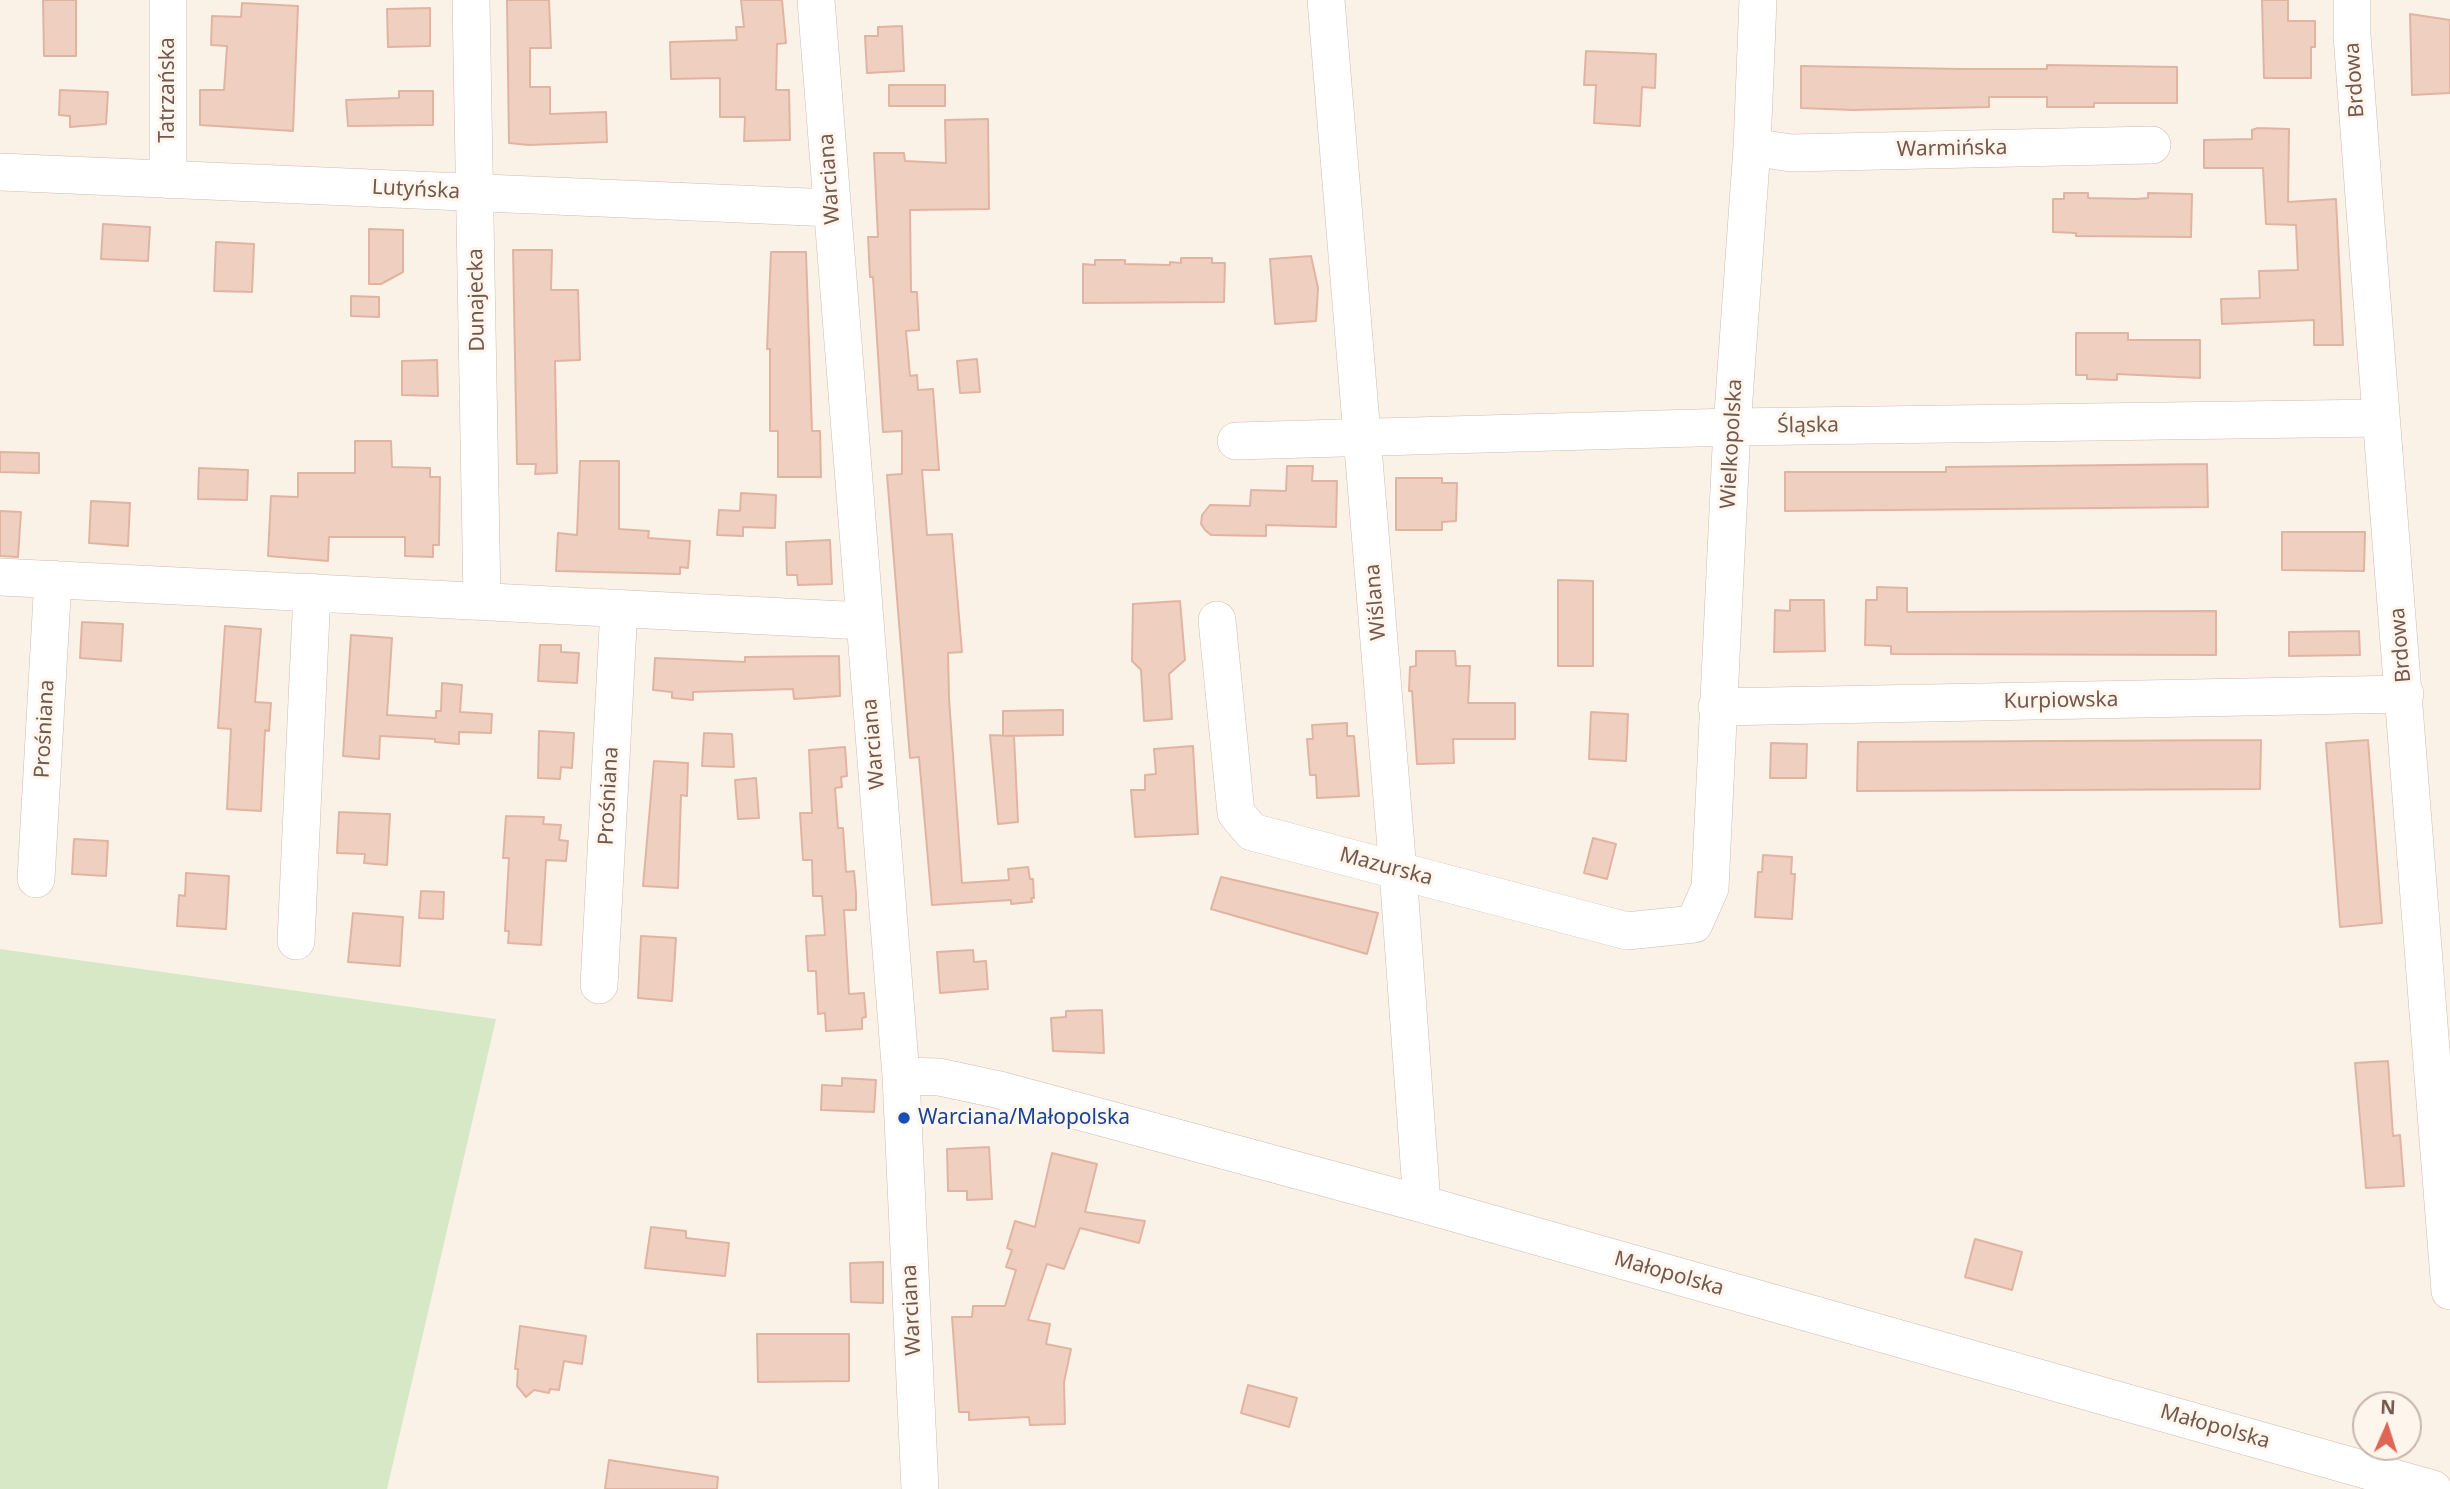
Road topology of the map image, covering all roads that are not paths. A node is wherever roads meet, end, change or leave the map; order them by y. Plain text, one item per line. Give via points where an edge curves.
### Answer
1 (168, 0) edge
2 (471, 0) edge
3 (816, 0) edge
4 (1326, 0) edge
5 (1758, 0) edge
6 (2352, 0) edge
7 (2152, 145) dead end
8 (1752, 148) junction
9 (0, 172) edge
10 (168, 180) junction
11 (474, 193) junction
12 (832, 208) junction
13 (2381, 418) junction
14 (1732, 427) junction
15 (1363, 439) junction
16 (1236, 440) dead end
17 (0, 577) edge
18 (53, 579) junction
19 (312, 592) junction
20 (482, 600) junction
21 (619, 608) junction
22 (1217, 620) dead end
23 (864, 621) junction
24 (2405, 694) junction
25 (1717, 707) junction
26 (1398, 871) junction
27 (36, 879) dead end
28 (1710, 888) joint
29 (296, 941) dead end
30 (599, 985) dead end
31 (901, 1076) junction
32 (1422, 1204) junction
33 (2450, 1291) edge
34 (920, 1489) edge
35 (2433, 1489) edge

1 - 10 street, Tatrzańska
2 - 11 street, Dunajecka
3 - 12 street, Warciana
4 - 15 street, Wiślana
5 - 8 street, Wielkopolska
6 - 13 street, Brdowa
7 - 8 street, Warmińska via 1791,153
8 - 14 street, Wielkopolska
9 - 10 street, Lutyńska
10 - 11 street, Lutyńska
11 - 12 street, Lutyńska
11 - 20 street, Dunajecka
12 - 23 street, Warciana
13 - 14 street, Śląska
13 - 24 street, Brdowa
14 - 15 street, Śląska
14 - 25 street, Wielkopolska
15 - 16 street, Śląska
15 - 26 street, Wiślana
17 - 18 street
18 - 19 street
18 - 27 street, Prośniana
19 - 20 street
19 - 29 street
20 - 21 street
21 - 23 street
21 - 30 street, Prośniana
22 - 26 street, Mazurska via 1236,813 1252,832
23 - 31 street, Warciana
24 - 25 street, Kurpiowska
24 - 33 street, Brdowa
25 - 28 street, Wielkopolska
26 - 28 street, Mazurska via 1628,931 1694,924
26 - 32 street, Wiślana
31 - 32 street, Małopolska via 939,1077 1000,1090
31 - 34 street, Warciana
32 - 35 street, Małopolska

